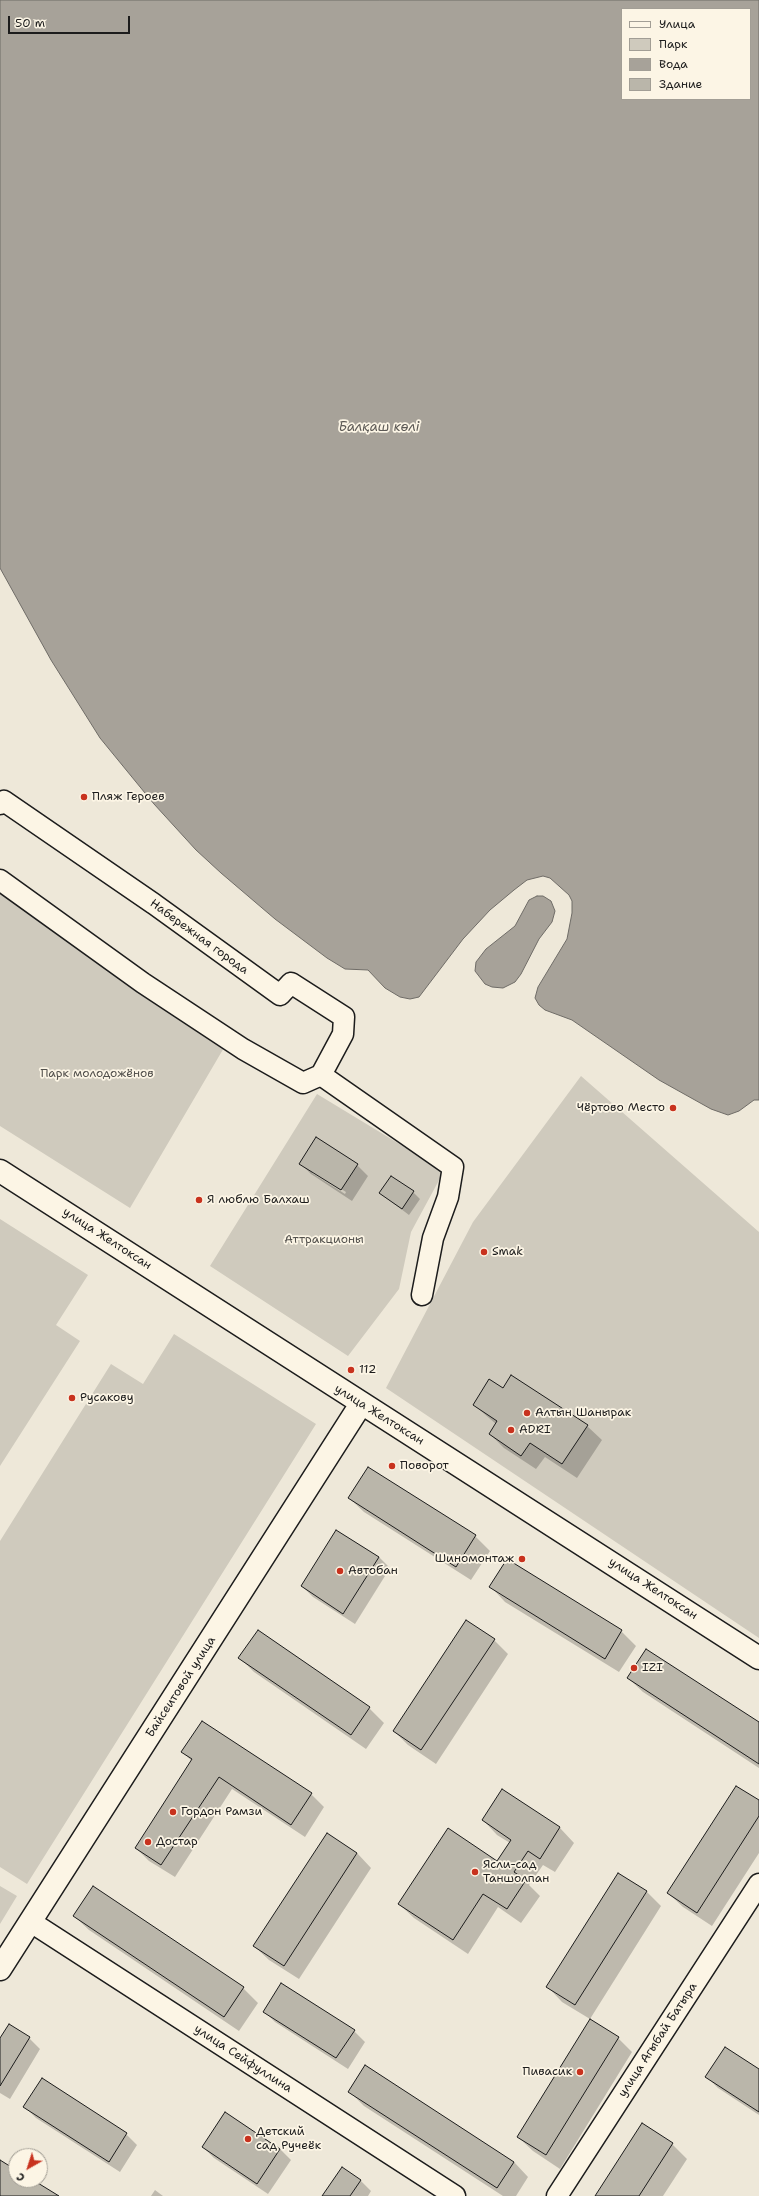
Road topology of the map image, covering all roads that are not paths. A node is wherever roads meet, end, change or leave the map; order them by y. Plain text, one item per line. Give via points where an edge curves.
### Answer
1 (0, 804) edge
2 (0, 880) edge
3 (321, 1075) junction
4 (0, 1171) edge
5 (422, 1295) dead end
6 (361, 1404) junction
7 (759, 1658) edge
8 (759, 1884) edge
9 (31, 1922) junction
10 (0, 1969) edge
11 (454, 2196) edge
12 (557, 2196) edge

1 - 3 street, Набережная города via 4,801 280,995 291,983 344,1017 343,1034
2 - 3 street via 143,983 243,1049 303,1083
3 - 5 street via 453,1167 448,1197 433,1238
4 - 6 street, улица Желтоксан
6 - 7 street, улица Желтоксан via 527,1507
6 - 9 street, Байсеитовой улица
8 - 12 street, улица Агыбай Батыра
9 - 10 street, Байсеитовой улица
9 - 11 street, улица Сейфуллина

